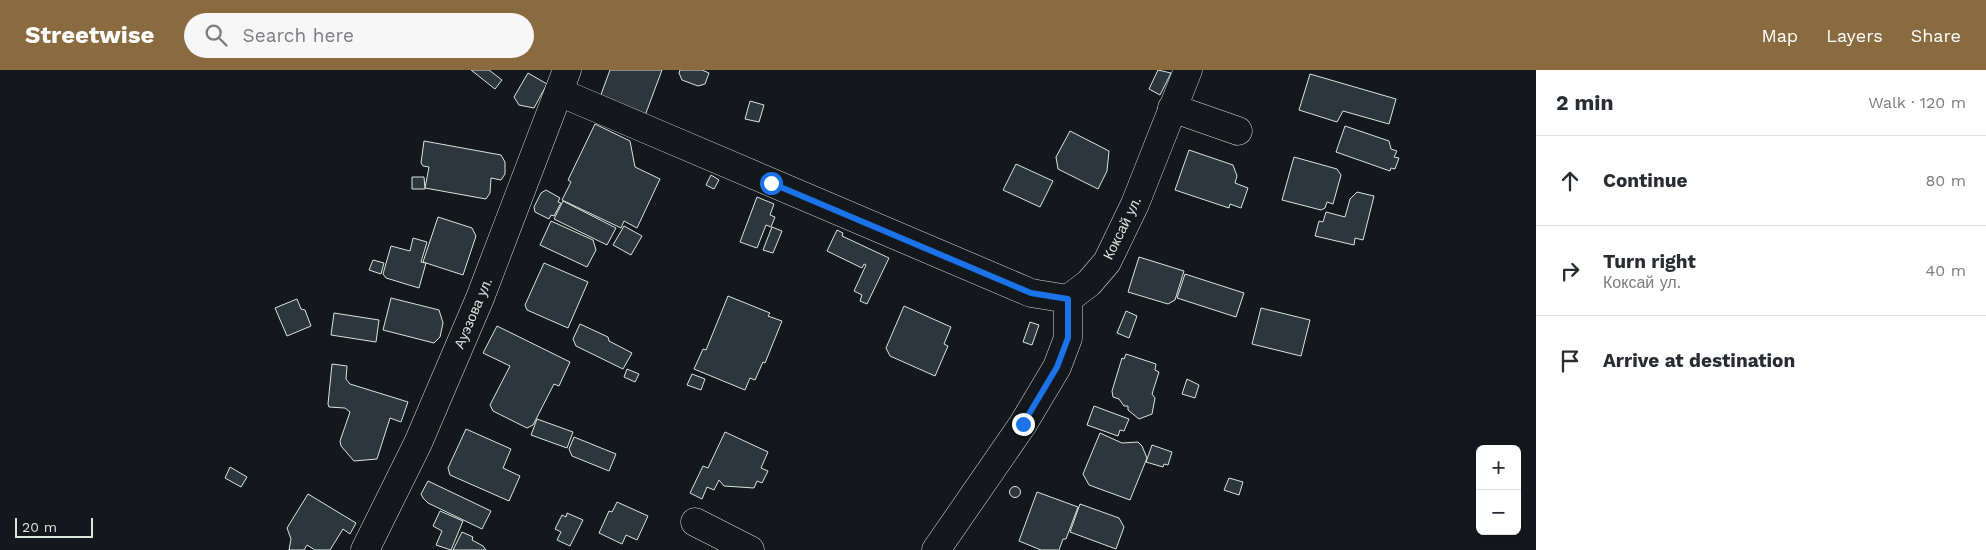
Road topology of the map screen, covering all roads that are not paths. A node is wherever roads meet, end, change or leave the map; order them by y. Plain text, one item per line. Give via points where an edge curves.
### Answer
1 (1188, 70) edge
2 (563, 81) edge
3 (1172, 108) junction
4 (1238, 130) dead end
5 (1068, 299) junction
6 (695, 522) dead end
7 (365, 550) edge
8 (750, 550) edge
9 (936, 550) edge

1 - 3 street, Коксай ул.
2 - 5 street via 996,279 1031,293
2 - 7 street, Ауэзова ул. via 480,298 418,443
3 - 4 street
3 - 5 street, Коксай ул. via 1135,204 1107,262 1089,283
5 - 9 street via 1068,338 1057,367 1023,424
6 - 8 street

